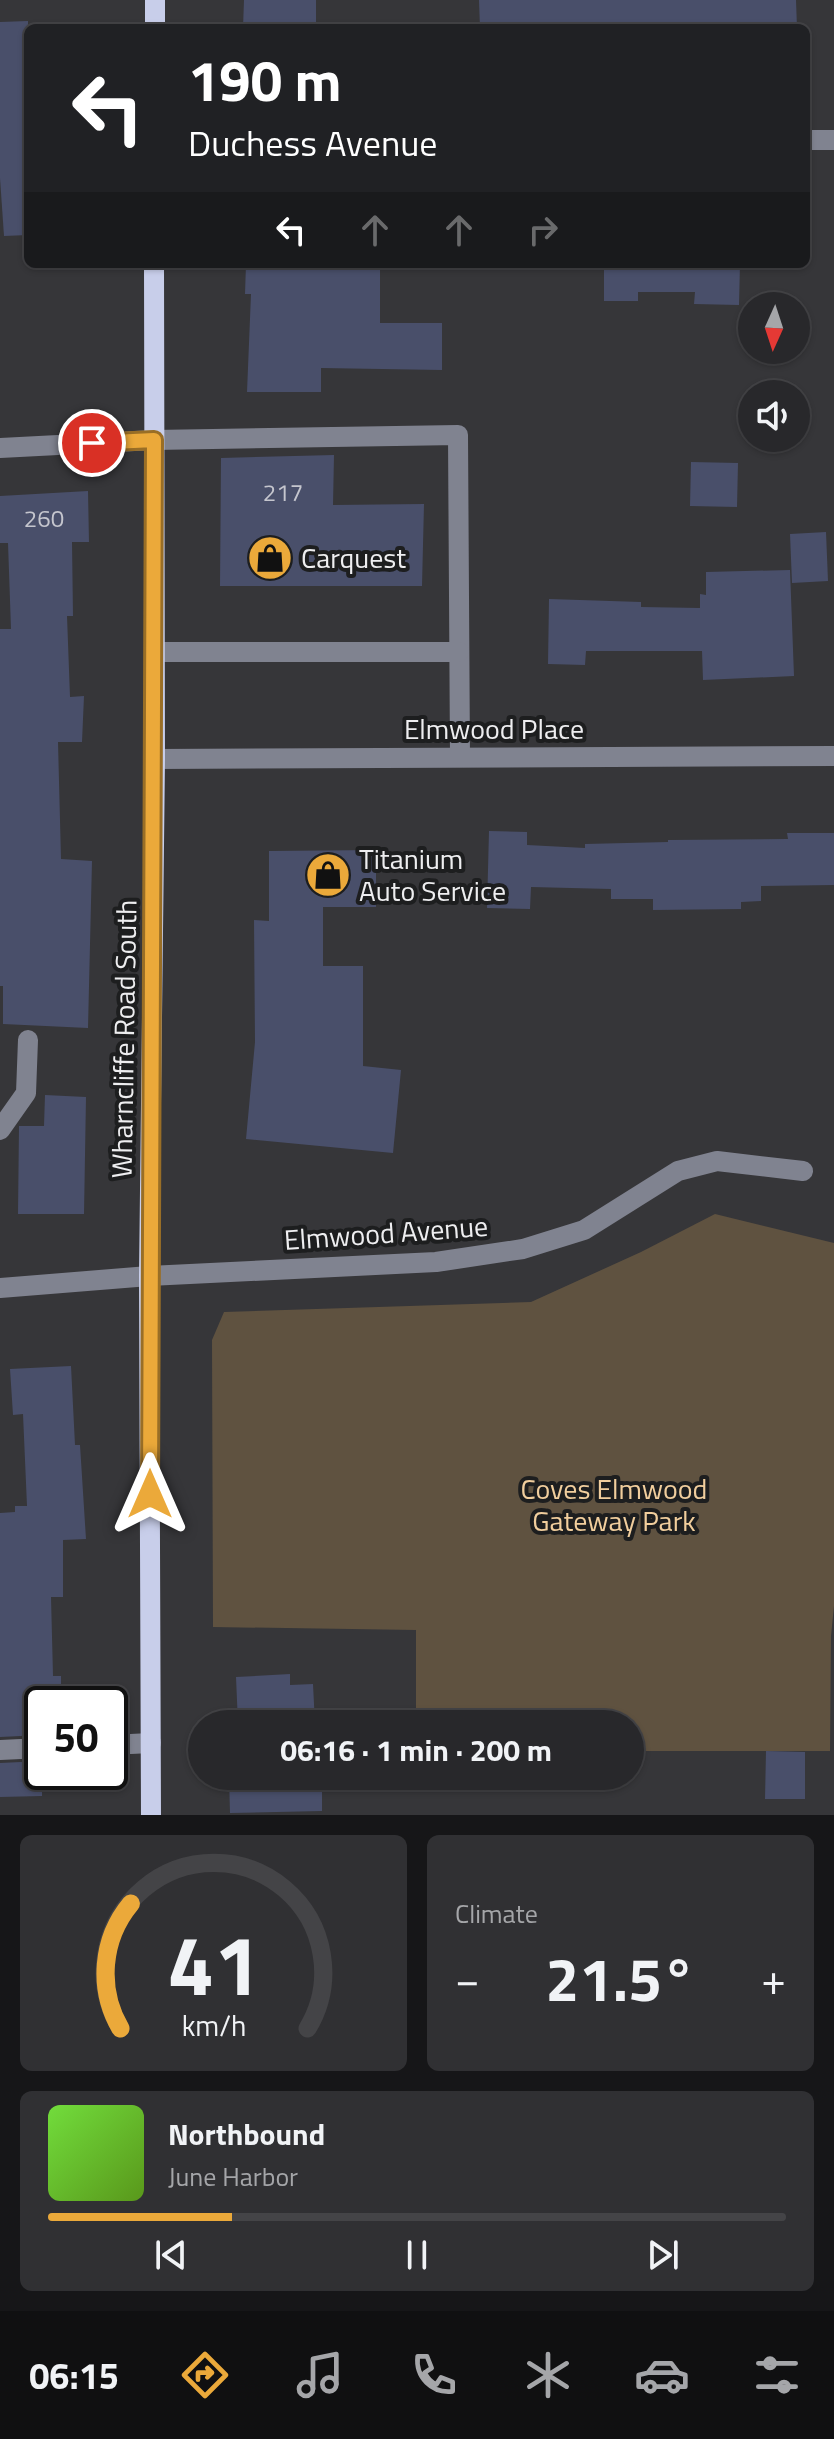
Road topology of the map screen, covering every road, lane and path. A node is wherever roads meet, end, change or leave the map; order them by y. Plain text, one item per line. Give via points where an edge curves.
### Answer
1 (155, 0) edge
2 (155, 24) edge
3 (810, 140) edge
4 (834, 140) edge
5 (154, 268) edge
6 (154, 440) junction
7 (0, 448) edge
8 (154, 652) junction
9 (459, 652) junction
10 (834, 756) edge
11 (460, 757) junction
12 (155, 759) junction
13 (28, 1040) dead end
14 (0, 1130) edge
15 (803, 1171) dead end
16 (149, 1276) junction
17 (0, 1288) edge
18 (151, 1743) junction
19 (128, 1744) edge
20 (24, 1749) edge
21 (0, 1750) edge
22 (151, 1815) edge

1 - 2 main road
3 - 4 street
5 - 6 main road, Wharncliffe Road South
6 - 7 street
6 - 8 main road, Wharncliffe Road South
6 - 9 street via 458,435
8 - 9 street
8 - 12 main road, Wharncliffe Road South
9 - 11 street
10 - 11 street, Elmwood Place
11 - 12 street, Elmwood Place
12 - 16 main road, Wharncliffe Road South
13 - 14 street via 26,1093
15 - 16 street, Elmwood Avenue via 717,1161 678,1171 584,1230 508,1251 436,1262
16 - 17 street, Elmwood Avenue
16 - 18 main road, Wharncliffe Road South
18 - 19 street
18 - 22 main road, Wharncliffe Road South
20 - 21 street

